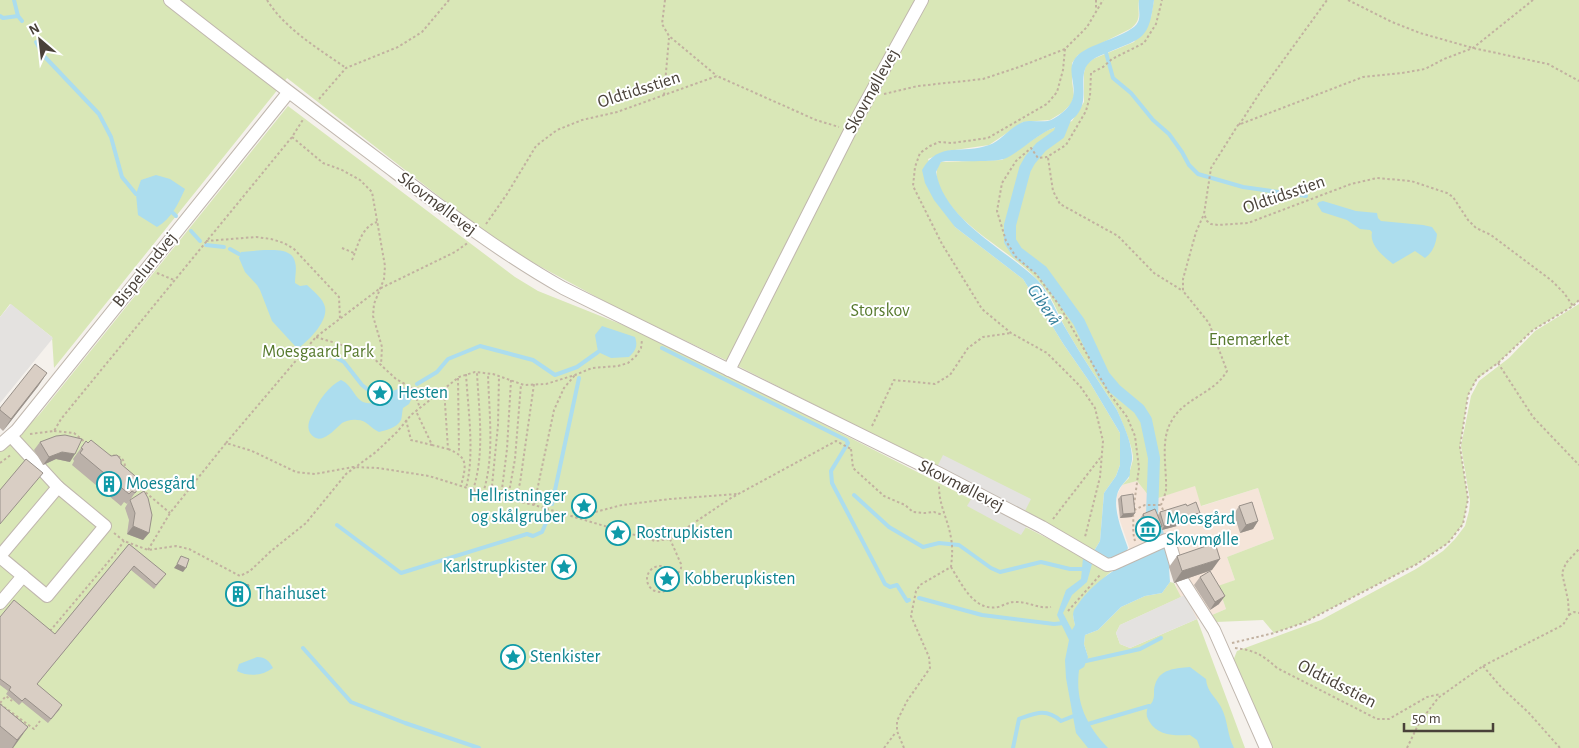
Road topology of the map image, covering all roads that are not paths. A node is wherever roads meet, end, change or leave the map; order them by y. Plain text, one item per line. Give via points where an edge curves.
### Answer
1 (170, 0) edge
2 (922, 0) edge
3 (288, 93) junction
4 (729, 370) junction
5 (15, 440) junction
6 (0, 445) edge
7 (58, 487) junction
8 (0, 556) edge
9 (1176, 565) edge
10 (23, 576) junction
11 (1182, 580) edge
12 (0, 603) edge
13 (1266, 748) edge

1 - 3 street, Skovmøllevej
2 - 4 street, Skovmøllevej via 850,131
3 - 4 street, Skovmøllevej via 527,268
3 - 5 street, Bispelundvej via 145,270
4 - 9 street, Skovmøllevej via 940,474 1110,565 1166,540
5 - 6 street, Bispelundvej
5 - 7 street
7 - 8 street
7 - 10 street via 105,526 47,596
8 - 10 street
10 - 12 street
11 - 13 street via 1214,630

